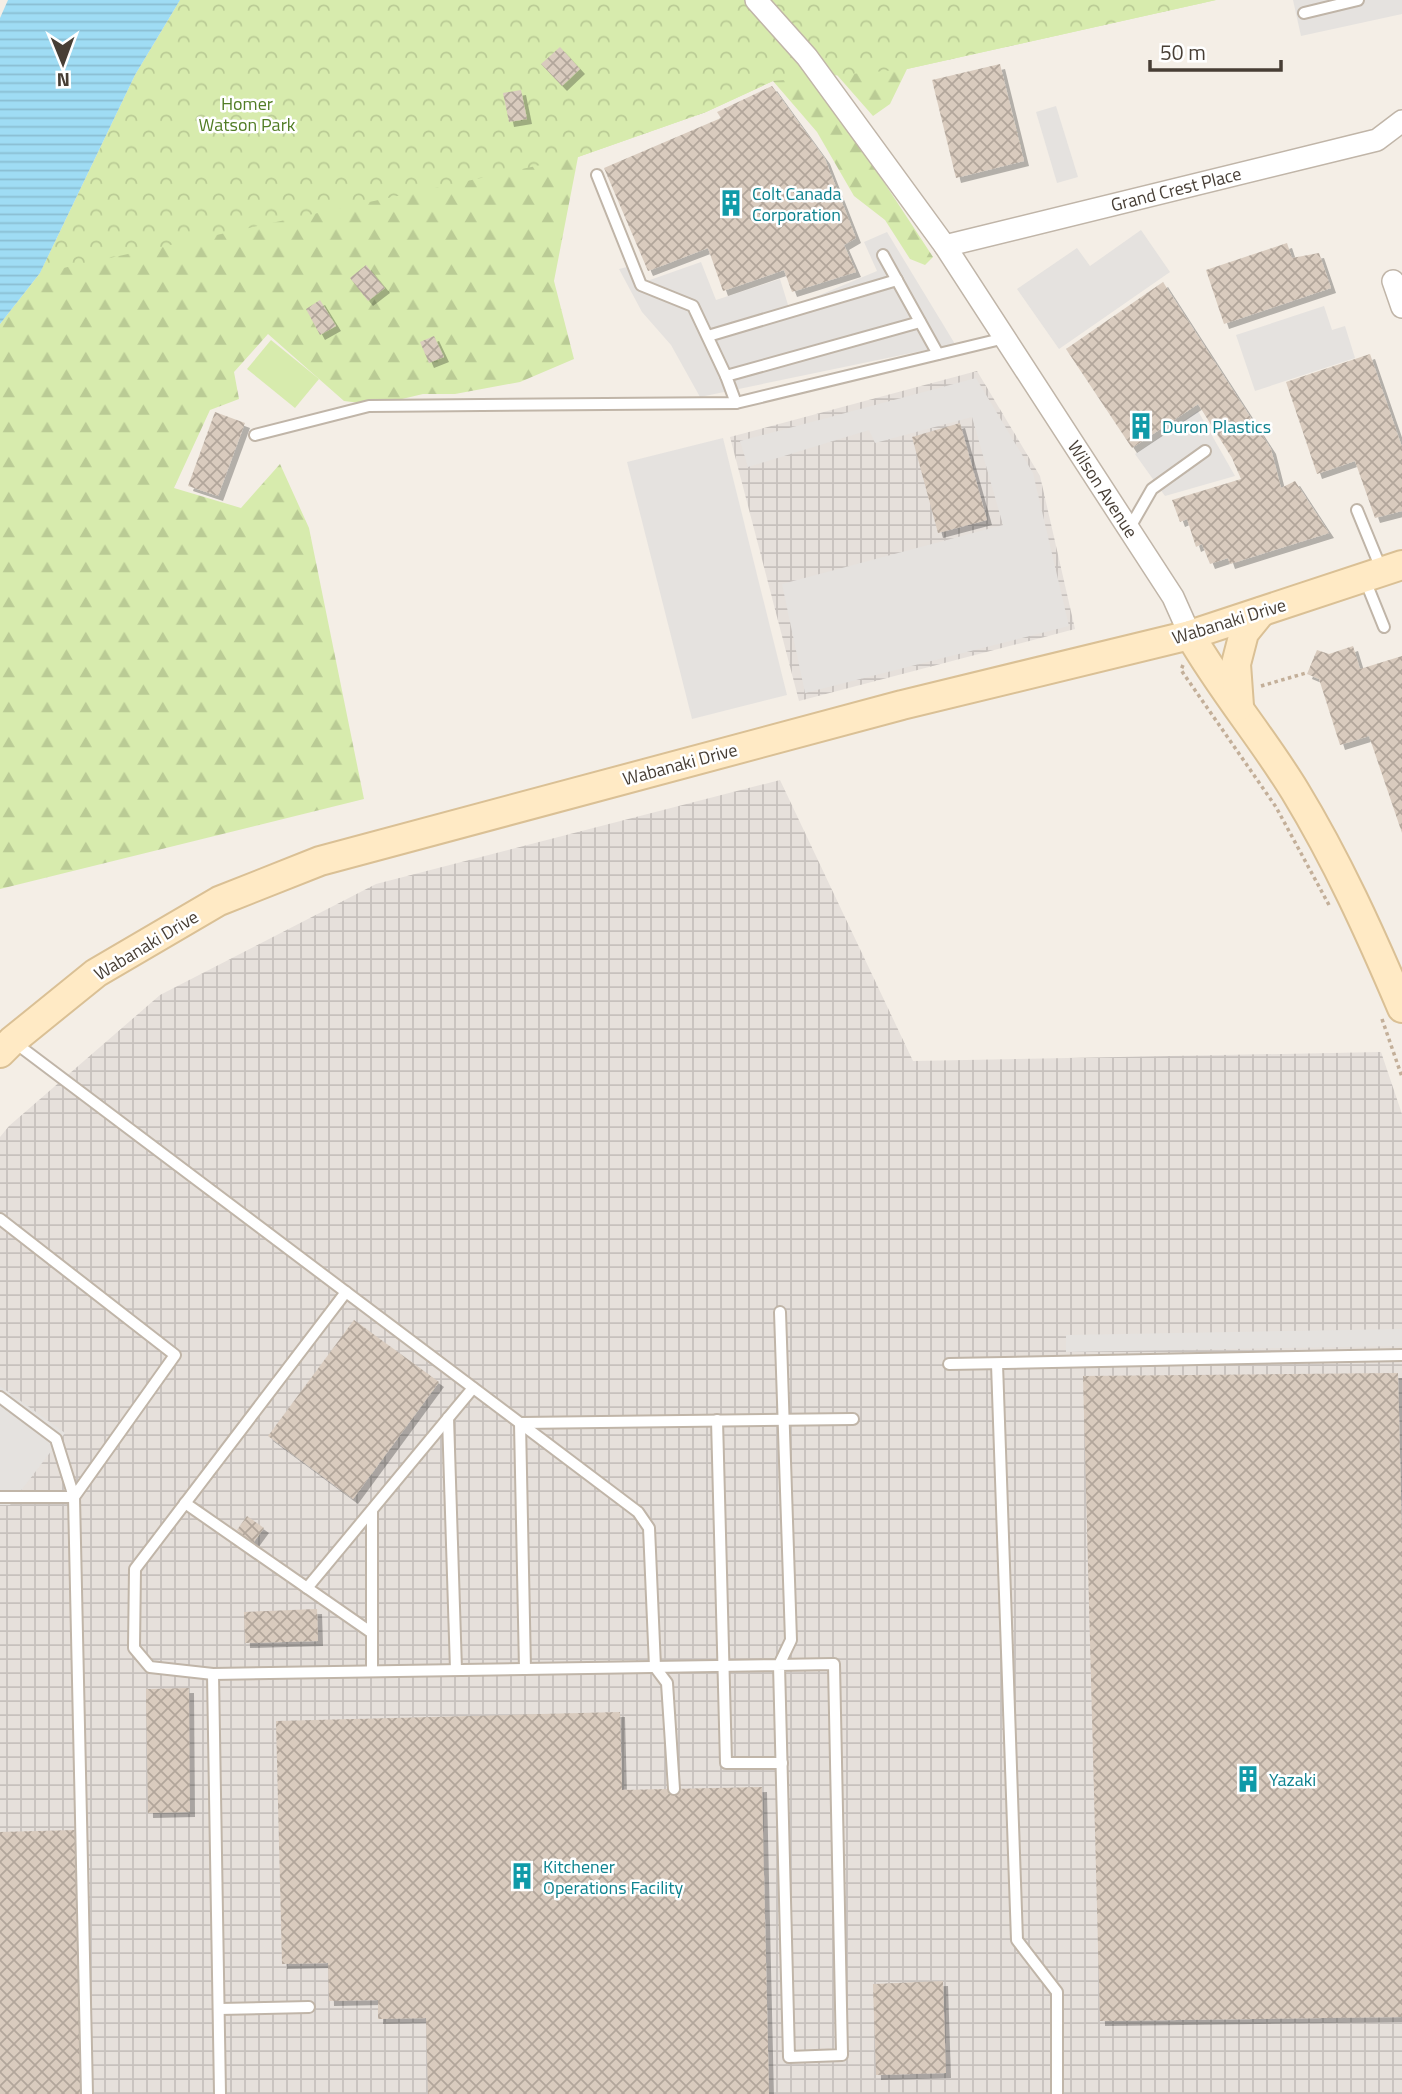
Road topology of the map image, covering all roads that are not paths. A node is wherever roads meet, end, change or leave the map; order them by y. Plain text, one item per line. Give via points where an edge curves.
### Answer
1 (756, 0) edge
2 (1358, 0) edge
3 (1304, 13) dead end
4 (1402, 121) edge
5 (597, 175) dead end
6 (945, 246) junction
7 (883, 255) dead end
8 (897, 280) junction
9 (1393, 281) dead end
10 (1402, 307) edge
11 (920, 322) junction
12 (708, 336) junction
13 (1005, 338) junction
14 (938, 354) junction
15 (726, 376) junction
16 (736, 403) junction
17 (255, 435) dead end
18 (1205, 451) dead end
19 (1357, 510) dead end
20 (1129, 530) junction
21 (1383, 571) edge
22 (1261, 612) junction
23 (1384, 627) dead end
24 (1190, 635) junction
25 (1248, 696) junction
26 (1395, 1003) edge
27 (6, 1047) edge
28 (0, 1219) edge
29 (346, 1293) junction
30 (780, 1312) dead end
31 (1402, 1355) edge
32 (949, 1364) dead end
33 (997, 1364) junction
34 (473, 1388) junction
35 (0, 1398) edge
36 (448, 1418) junction
37 (783, 1419) junction
38 (853, 1419) dead end
39 (717, 1420) junction
40 (520, 1423) junction
41 (0, 1497) edge
42 (74, 1497) junction
43 (185, 1503) junction
44 (372, 1511) junction
45 (307, 1588) junction
46 (372, 1633) junction
47 (779, 1665) junction
48 (724, 1666) junction
49 (655, 1667) junction
50 (525, 1669) junction
51 (456, 1670) junction
52 (372, 1671) junction
53 (213, 1674) junction
54 (782, 1763) junction
55 (674, 1789) dead end
56 (309, 2007) dead end
57 (219, 2008) junction
58 (87, 2094) edge
59 (220, 2094) edge
60 (1057, 2094) edge

1 - 6 street, Wilson Avenue via 807,57
2 - 3 lane
4 - 6 street, Grand Crest Place via 1377,140
5 - 12 lane via 641,285 693,306
6 - 13 street, Wilson Avenue
7 - 8 lane
8 - 11 lane
8 - 12 lane
9 - 10 street
11 - 14 lane
11 - 15 lane
12 - 15 lane
13 - 14 lane
13 - 20 street, Wilson Avenue
14 - 16 lane
15 - 16 lane
16 - 17 lane via 369,406
18 - 20 lane via 1152,489
19 - 21 lane
20 - 24 street, Wilson Avenue via 1174,597
21 - 22 street, Wabanaki Drive
21 - 23 lane
22 - 24 street, Wabanaki Drive
22 - 25 street via 1244,633 1236,664
24 - 25 street, Wilson Avenue via 1207,665
24 - 27 street, Wabanaki Drive via 878,711 320,861 219,901 96,974
25 - 26 street, Wilson Avenue via 1345,881
27 - 29 lane
28 - 42 lane via 175,1356
29 - 34 lane
29 - 43 lane
30 - 37 lane
31 - 33 lane
32 - 33 lane
33 - 60 lane via 1017,1940 1057,1992
34 - 36 lane
34 - 40 lane
35 - 42 lane via 56,1439
36 - 44 lane
36 - 51 lane
37 - 38 lane
37 - 39 lane
37 - 47 lane via 791,1640
39 - 40 lane
39 - 48 lane
40 - 49 lane via 638,1512 649,1528
40 - 50 lane
41 - 42 lane
42 - 58 lane
43 - 45 lane
43 - 53 lane via 135,1569 134,1648 150,1667
44 - 45 lane
44 - 46 lane
45 - 46 lane
46 - 52 lane
47 - 48 lane
47 - 54 lane
47 - 54 lane via 834,1664 842,2055 789,2057
48 - 49 lane
48 - 54 lane via 726,1763
49 - 50 lane
49 - 55 lane via 667,1683
50 - 51 lane
51 - 52 lane
52 - 53 lane
53 - 57 lane
56 - 57 lane
57 - 59 lane

